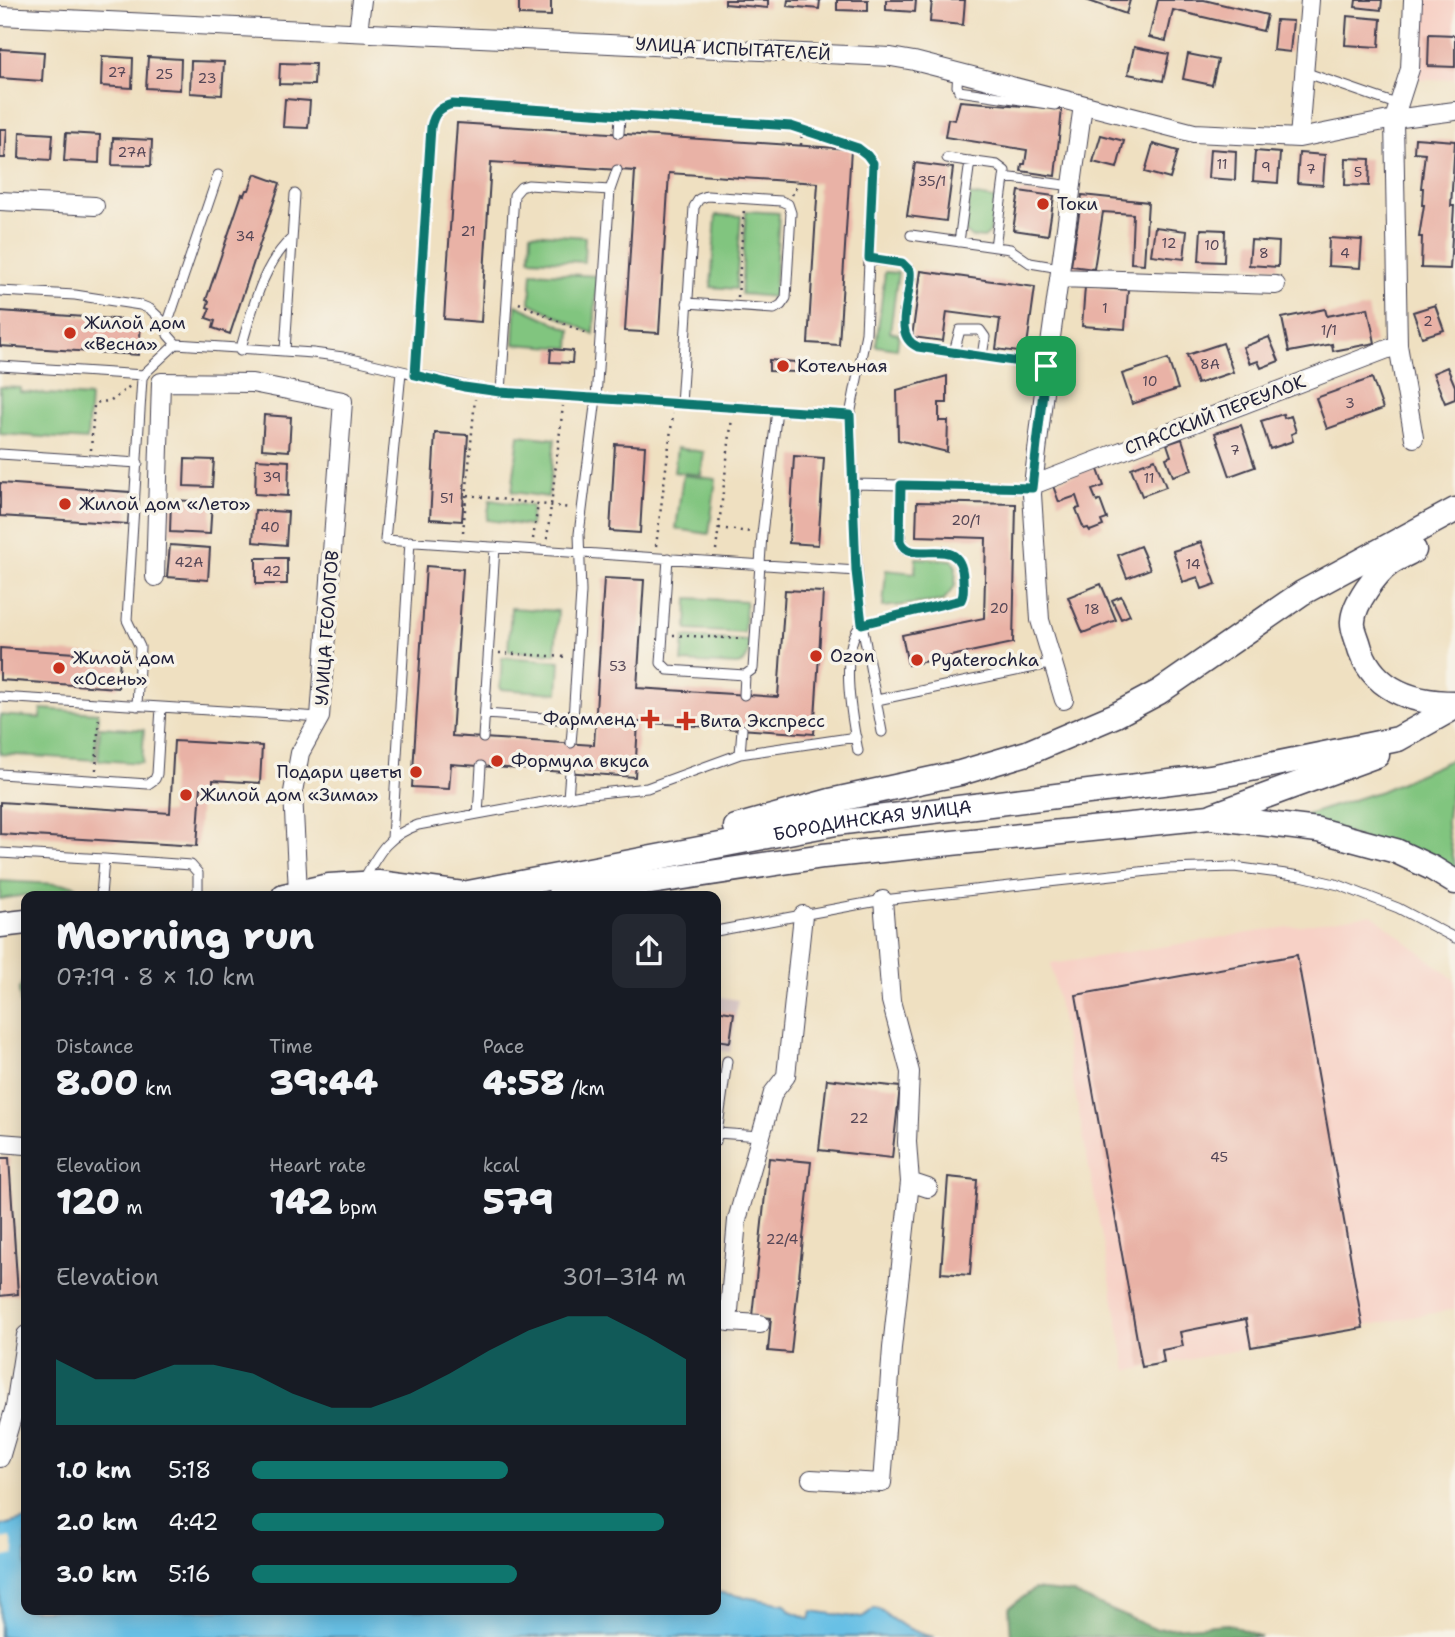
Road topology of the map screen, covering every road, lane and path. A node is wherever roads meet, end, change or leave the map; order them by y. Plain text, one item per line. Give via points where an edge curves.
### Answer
1 (362, 0) edge
2 (1310, 0) edge
3 (1413, 0) edge
4 (0, 16) edge
5 (358, 32) junction
6 (1304, 72) junction
7 (1083, 107) junction
8 (1455, 111) edge
9 (1396, 112) junction
10 (620, 115) junction
11 (791, 126) dead end
12 (619, 134) dead end
13 (1299, 138) junction
14 (801, 145) dead end
15 (947, 158) dead end
16 (970, 161) junction
17 (873, 163) joint
18 (617, 170) dead end
19 (218, 175) dead end
20 (1004, 177) junction
21 (1072, 186) junction
22 (610, 190) junction
23 (295, 194) dead end
24 (744, 199) junction
25 (0, 201) edge
26 (95, 206) dead end
27 (911, 235) dead end
28 (292, 238) junction
29 (959, 242) junction
30 (995, 247) junction
31 (869, 258) junction
32 (1059, 273) junction
33 (1276, 285) dead end
34 (0, 291) edge
35 (506, 297) junction
36 (687, 303) junction
37 (737, 306) junction
38 (167, 325) junction
39 (600, 340) junction
40 (176, 344) junction
41 (1398, 345) junction
42 (240, 350) junction
43 (285, 351) junction
44 (954, 352) junction
45 (982, 356) junction
46 (0, 366) edge
47 (1046, 366) junction
48 (401, 372) junction
49 (144, 375) junction
50 (415, 375) junction
51 (476, 389) junction
52 (500, 392) junction
53 (565, 396) junction
54 (596, 398) junction
55 (678, 404) junction
56 (734, 407) junction
57 (777, 410) junction
58 (850, 415) junction
59 (1414, 438) dead end
60 (0, 454) edge
61 (90, 460) junction
62 (138, 463) junction
63 (854, 484) junction
64 (901, 485) junction
65 (1032, 486) junction
66 (467, 495) junction
67 (538, 504) junction
68 (551, 506) junction
69 (582, 510) junction
70 (1455, 510) edge
71 (719, 528) junction
72 (1455, 529) edge
73 (762, 534) junction
74 (410, 541) junction
75 (462, 545) junction
76 (495, 547) junction
77 (532, 549) junction
78 (545, 550) junction
79 (580, 552) junction
80 (655, 558) junction
81 (668, 558) junction
82 (715, 561) junction
83 (760, 564) junction
84 (856, 571) junction
85 (155, 577) dead end
86 (862, 624) junction
87 (663, 634) junction
88 (755, 640) junction
89 (489, 652) junction
90 (577, 658) junction
91 (1054, 663) junction
92 (745, 675) junction
93 (744, 695) dead end
94 (0, 697) edge
95 (877, 700) junction
96 (1064, 700) dead end
97 (100, 703) junction
98 (1455, 705) edge
99 (137, 706) junction
100 (161, 707) junction
101 (485, 714) junction
102 (320, 717) junction
103 (573, 720) junction
104 (1455, 727) edge
105 (742, 729) dead end
106 (882, 732) dead end
107 (856, 737) junction
108 (483, 738) dead end
109 (571, 743) dead end
110 (858, 751) dead end
111 (740, 754) junction
112 (481, 766) dead end
113 (570, 772) dead end
114 (0, 774) edge
115 (95, 780) junction
116 (568, 798) junction
117 (478, 814) junction
118 (1210, 817) junction
119 (391, 838) junction
120 (0, 853) edge
121 (104, 859) junction
122 (597, 867) junction
123 (1455, 882) edge
124 (361, 884) junction
125 (102, 891) edge
126 (198, 891) edge
127 (291, 891) edge
128 (305, 891) edge
129 (444, 891) edge
130 (478, 891) edge
131 (592, 891) edge
132 (883, 900) junction
133 (803, 915) junction
134 (21, 923) edge
135 (0, 925) edge
136 (721, 930) edge
137 (1455, 939) edge
138 (727, 1061) dead end
139 (721, 1102) edge
140 (761, 1136) junction
141 (721, 1137) edge
142 (0, 1143) edge
143 (21, 1145) edge
144 (910, 1182) junction
145 (928, 1188) dead end
146 (760, 1324) dead end
147 (21, 1356) edge
148 (8, 1409) edge
149 (0, 1458) edge
150 (811, 1479) dead end

1 - 5 street
2 - 6 street
3 - 9 street via 1410,69
4 - 5 street, УЛИЦА ИСПЫТАТЕЛЕЙ
5 - 7 street, УЛИЦА ИСПЫТАТЕЛЕЙ via 879,56 914,61
6 - 9 lane
6 - 13 street
7 - 13 street, УЛИЦА ИСПЫТАТЕЛЕЙ via 1194,133
7 - 21 street
8 - 9 street, УЛИЦА ИСПЫТАТЕЛЕЙ
9 - 13 street, УЛИЦА ИСПЫТАТЕЛЕЙ
9 - 41 street
10 - 11 lane
10 - 12 lane
10 - 50 lane via 453,104 436,113 431,127
14 - 17 path via 802,130 858,148
15 - 16 lane
16 - 20 lane via 999,165
16 - 29 lane
17 - 31 lane
18 - 22 lane
19 - 38 lane
20 - 21 lane
20 - 30 lane
21 - 32 street
22 - 35 lane via 528,185 517,191
22 - 39 lane
23 - 28 lane
24 - 36 lane via 707,196 694,207
24 - 37 path
24 - 37 lane via 780,201 790,207 787,286 784,301 774,309
25 - 26 street
27 - 29 lane
28 - 42 lane via 267,270
28 - 43 lane
29 - 30 lane
30 - 32 lane
31 - 44 lane via 902,263 910,271 903,330 907,340 918,347
31 - 58 lane via 864,345
32 - 33 street
32 - 47 street
34 - 38 lane via 140,305
35 - 39 path
35 - 52 lane
36 - 37 lane
36 - 55 lane
38 - 40 lane
39 - 54 lane
40 - 42 lane
40 - 49 lane
41 - 59 street
41 - 65 street, СПАССКИЙ ПЕРЕУЛОК
42 - 43 lane
43 - 48 lane via 343,357
44 - 45 lane
44 - 45 lane via 958,331 980,330 985,337
45 - 47 lane
46 - 49 lane
47 - 65 street
48 - 50 lane
48 - 74 lane via 385,540
49 - 61 path via 114,400 94,405
49 - 62 lane
50 - 51 lane
51 - 52 lane
51 - 66 path
52 - 53 lane
53 - 54 lane
53 - 68 path
54 - 55 lane
54 - 69 lane
55 - 56 lane
55 - 80 path
56 - 57 lane
56 - 71 path
57 - 58 lane
57 - 73 lane
58 - 63 lane
60 - 61 lane
61 - 62 lane
62 - 99 lane via 127,620 141,647
63 - 64 lane
63 - 84 lane
64 - 65 lane
64 - 86 lane via 902,547 954,555 963,568 963,596
65 - 91 street via 1040,620
66 - 67 path
66 - 75 path
67 - 68 path
67 - 77 path
68 - 69 path
68 - 78 path
69 - 79 lane
70 - 122 street via 1302,593 1158,692 1038,748 960,773 830,800
71 - 73 path
71 - 82 path
72 - 98 street via 1389,564 1363,594 1353,622 1360,651 1373,673 1398,694
73 - 83 lane
74 - 75 lane
74 - 119 lane
75 - 76 lane
76 - 77 lane
76 - 89 lane
77 - 78 lane
78 - 79 lane
79 - 80 lane
79 - 90 lane
80 - 81 lane
81 - 82 lane
81 - 87 lane
82 - 83 lane
83 - 84 lane
83 - 88 lane
84 - 86 lane
85 - 102 street, УЛИЦА ГЕОЛОГОВ via 161,382 253,383 343,401
86 - 95 lane
86 - 107 lane via 850,647 849,695
87 - 88 path
87 - 92 lane via 661,663 666,669
88 - 92 lane via 753,668
89 - 90 path
89 - 101 lane
90 - 103 lane
91 - 95 lane
91 - 96 street
92 - 93 lane
94 - 97 lane
95 - 106 lane
97 - 99 lane
97 - 115 path
98 - 122 street, БОРОДИНСКАЯ УЛИЦА via 1398,739 1211,777 836,823
99 - 100 lane
100 - 102 lane
100 - 115 lane via 155,779 148,784
101 - 103 lane
101 - 108 lane
102 - 127 street, УЛИЦА ГЕОЛОГОВ via 300,753 293,792
103 - 109 lane
104 - 118 street
105 - 111 lane
107 - 110 lane
107 - 111 lane
111 - 116 lane via 647,789
112 - 117 lane
113 - 116 lane
114 - 115 lane
116 - 117 lane
117 - 119 lane via 418,825
118 - 123 street via 1318,830 1396,851
118 - 131 street via 823,856
119 - 124 lane
120 - 121 lane
121 - 125 lane
121 - 126 lane via 191,865 198,873
122 - 130 street, БОРОДИНСКАЯ УЛИЦА
124 - 128 street, БОРОДИНСКАЯ УЛИЦА
124 - 129 street, БОРОДИНСКАЯ УЛИЦА via 395,883
132 - 133 lane
132 - 137 lane via 1167,869 1234,867 1339,885 1398,908
132 - 144 street via 891,1001 910,1072 906,1142
133 - 136 lane
133 - 140 street via 786,1076 772,1093
134 - 135 street
138 - 139 lane
140 - 141 lane
140 - 146 street via 737,1220 728,1322
142 - 143 street
144 - 145 street
144 - 150 street via 882,1483
147 - 148 street
148 - 149 street

